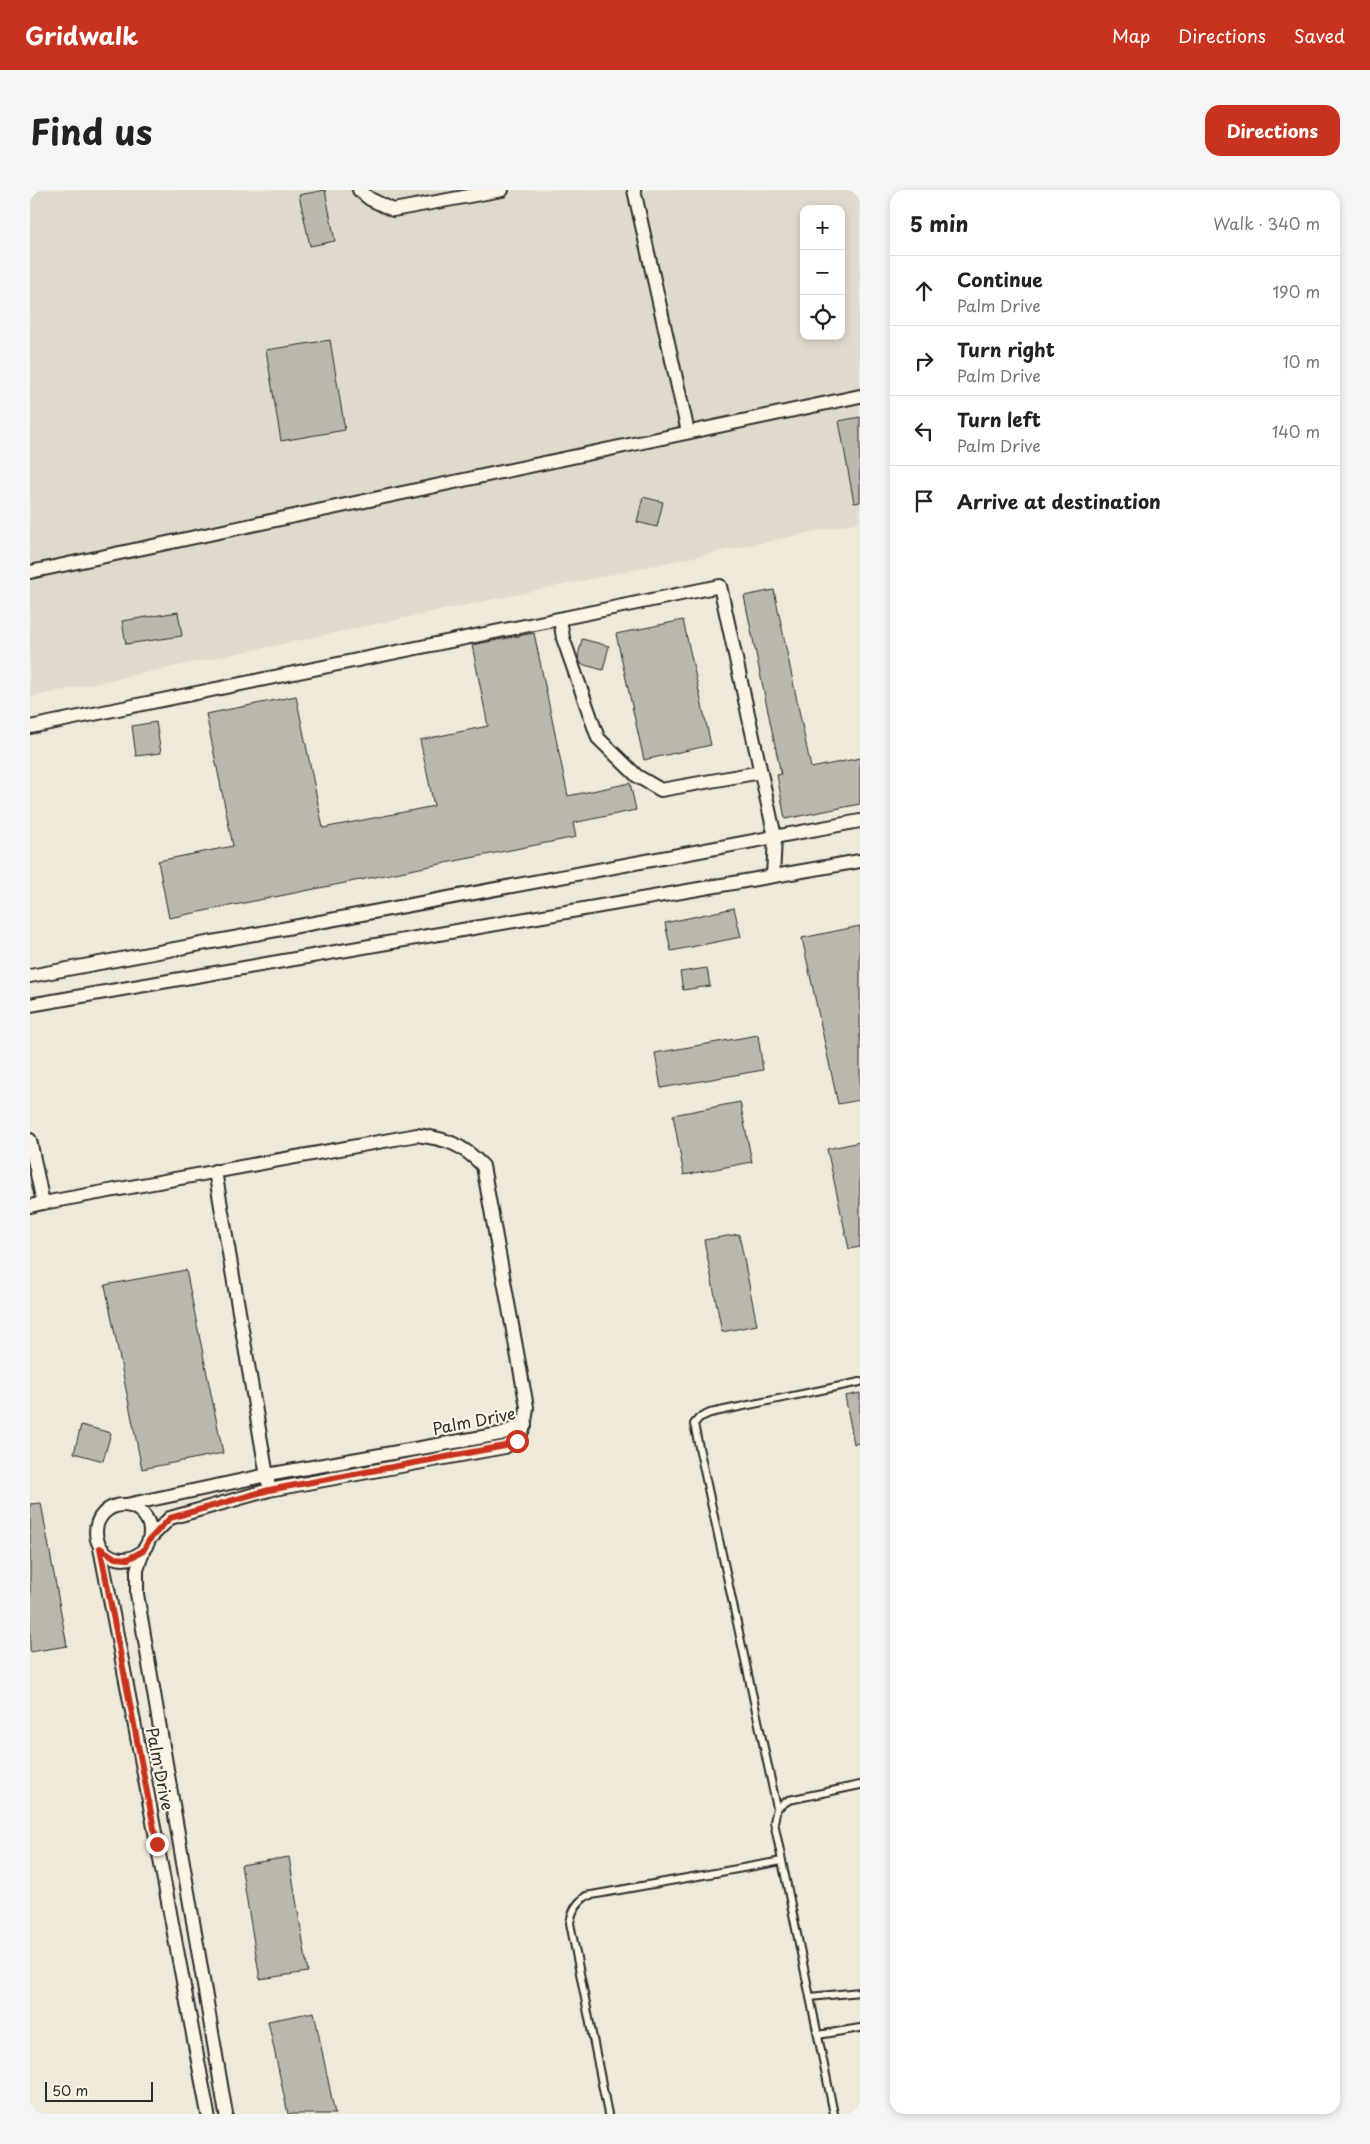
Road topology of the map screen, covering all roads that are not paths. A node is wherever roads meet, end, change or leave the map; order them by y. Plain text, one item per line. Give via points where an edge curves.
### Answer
1 (359, 190) edge
2 (502, 190) edge
3 (634, 190) edge
4 (860, 396) edge
5 (688, 432) junction
6 (30, 572) edge
7 (560, 619) junction
8 (30, 727) edge
9 (761, 772) junction
10 (860, 821) edge
11 (775, 837) junction
12 (860, 861) edge
13 (773, 876) junction
14 (30, 976) edge
15 (30, 1005) edge
16 (30, 1140) edge
17 (215, 1171) junction
18 (43, 1204) junction
19 (30, 1206) edge
20 (860, 1382) edge
21 (525, 1426) junction
22 (267, 1475) junction
23 (269, 1490) junction
24 (126, 1505) junction
25 (150, 1539) junction
26 (100, 1548) junction
27 (143, 1551) junction
28 (860, 1785) edge
29 (777, 1808) junction
30 (782, 1861) junction
31 (860, 1992) edge
32 (810, 1997) junction
33 (860, 2028) edge
34 (818, 2035) junction
35 (208, 2114) edge
36 (226, 2114) edge
37 (608, 2114) edge
38 (834, 2114) edge

1 - 2 street via 393,210
3 - 5 street
4 - 5 street
5 - 6 street
7 - 8 street
7 - 9 street via 563,638 598,738 637,776 661,790
7 - 9 street via 720,586
9 - 11 street
10 - 11 street
11 - 13 street
11 - 14 street
12 - 13 street
13 - 15 street
16 - 18 street
17 - 18 street
17 - 21 street via 417,1135 444,1139 468,1151 483,1166 527,1407
17 - 22 street
18 - 19 street
20 - 29 lane via 710,1413 694,1424
21 - 22 street, Palm Drive via 500,1434
21 - 23 street, Palm Drive via 517,1441 505,1446
22 - 23 street
22 - 24 street, Palm Drive
23 - 25 street, Palm Drive via 170,1518
24 - 25 street via 139,1510 149,1523
24 - 26 street, Palm Drive via 108,1508 97,1522 95,1537
25 - 27 street, Palm Drive
26 - 27 street via 115,1558 128,1559
26 - 35 street, Palm Drive
27 - 36 street, Palm Drive via 137,1570 137,1594
28 - 29 lane via 789,1800
29 - 30 lane via 774,1822
30 - 32 lane
30 - 37 lane via 586,1896 578,1902 570,1924
31 - 32 lane
32 - 34 lane
33 - 34 lane
34 - 38 lane

